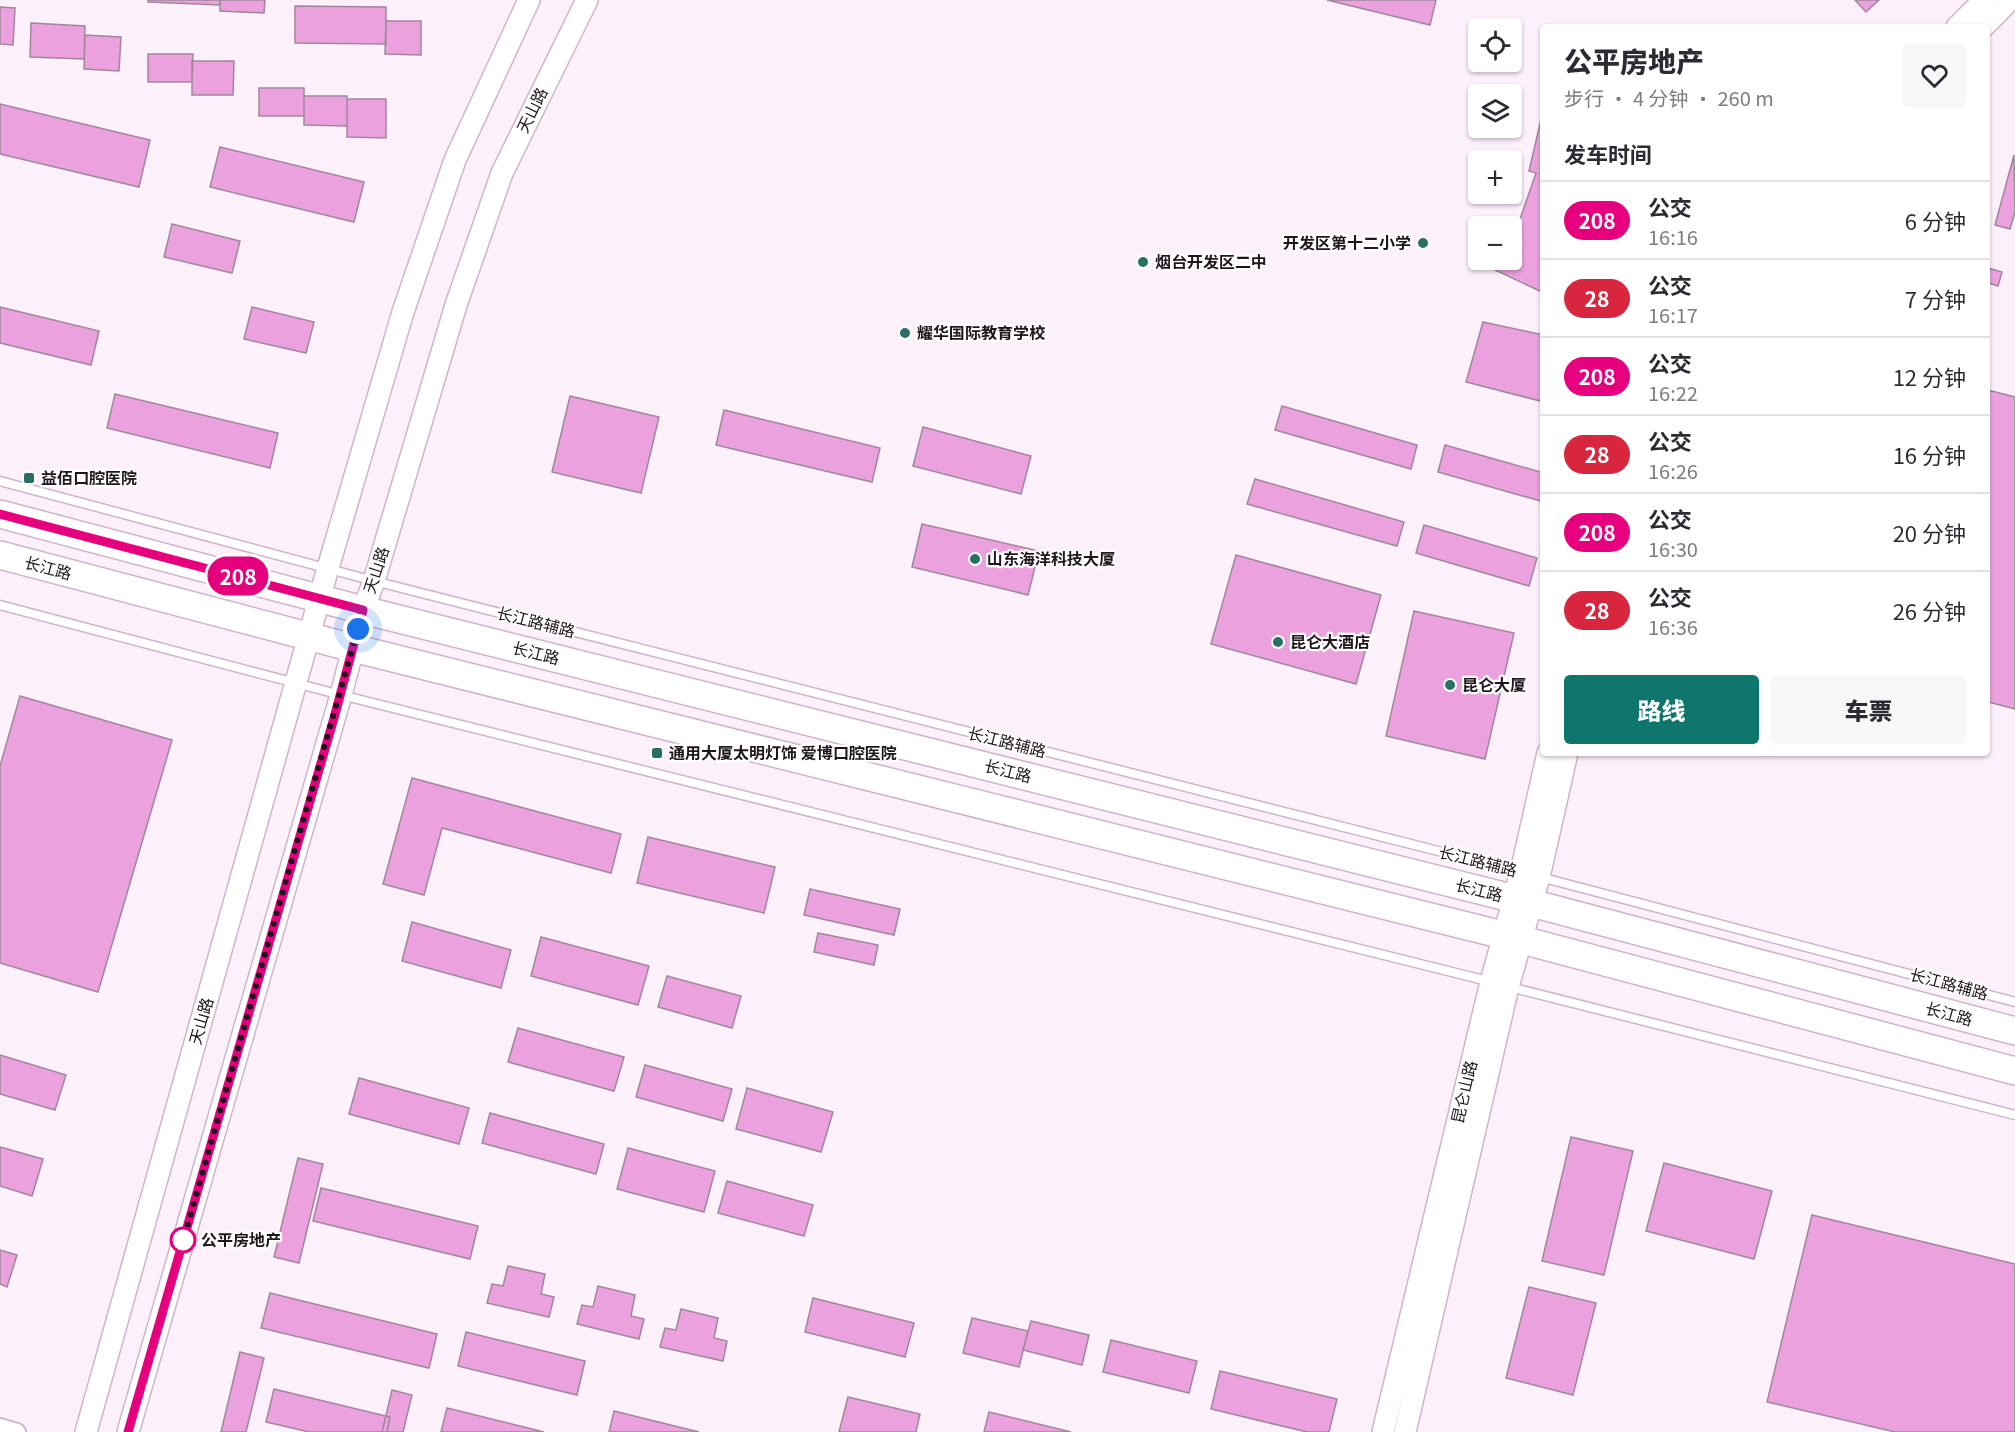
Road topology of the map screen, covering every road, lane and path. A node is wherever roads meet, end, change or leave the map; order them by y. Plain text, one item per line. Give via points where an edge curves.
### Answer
1 (529, 0) edge
2 (587, 0) edge
3 (1984, 0) edge
4 (2010, 0) edge
5 (1960, 24) edge
6 (1986, 24) edge
7 (0, 481) edge
8 (0, 514) edge
9 (0, 555) edge
10 (328, 568) junction
11 (374, 581) junction
12 (320, 597) junction
13 (0, 605) edge
14 (363, 610) junction
15 (310, 636) junction
16 (353, 648) junction
17 (297, 683) junction
18 (341, 695) junction
19 (1548, 756) edge
20 (1566, 756) edge
21 (1530, 874) junction
22 (1522, 900) junction
23 (1512, 938) junction
24 (1500, 984) junction
25 (2015, 1002) edge
26 (2015, 1031) edge
27 (2015, 1071) edge
28 (2015, 1115) edge
29 (0, 1427) edge
30 (16, 1432) edge
31 (86, 1432) edge
32 (128, 1432) edge
33 (1383, 1432) edge
34 (1405, 1432) edge

1 - 10 street, 天山路 via 455,160 403,312
2 - 11 street, 天山路 via 502,173 456,305
3 - 5 street
4 - 6 street
7 - 10 lane, 长江路辅路
8 - 12 main road, 长江路
9 - 15 main road, 长江路
10 - 11 lane, 长江路辅路
10 - 12 street, 天山路
11 - 14 street, 天山路
11 - 21 lane, 长江路辅路
12 - 14 main road, 长江路
12 - 15 street, 天山路
13 - 17 lane
14 - 16 street, 天山路
14 - 22 main road, 长江路
15 - 16 main road, 长江路
15 - 17 street, 天山路
16 - 18 street, 天山路
16 - 23 main road, 长江路
17 - 18 lane
17 - 31 street, 天山路
18 - 24 lane
18 - 32 street, 天山路
19 - 21 street, 昆仑山路
20 - 21 street, 昆仑山路
21 - 22 street, 昆仑山路
21 - 25 lane, 长江路辅路
22 - 23 street, 昆仑山路
22 - 26 main road, 长江路
23 - 24 street, 昆仑山路
23 - 27 main road, 长江路
24 - 28 lane
24 - 33 street, 昆仑山路
24 - 34 street, 昆仑山路
29 - 30 street

